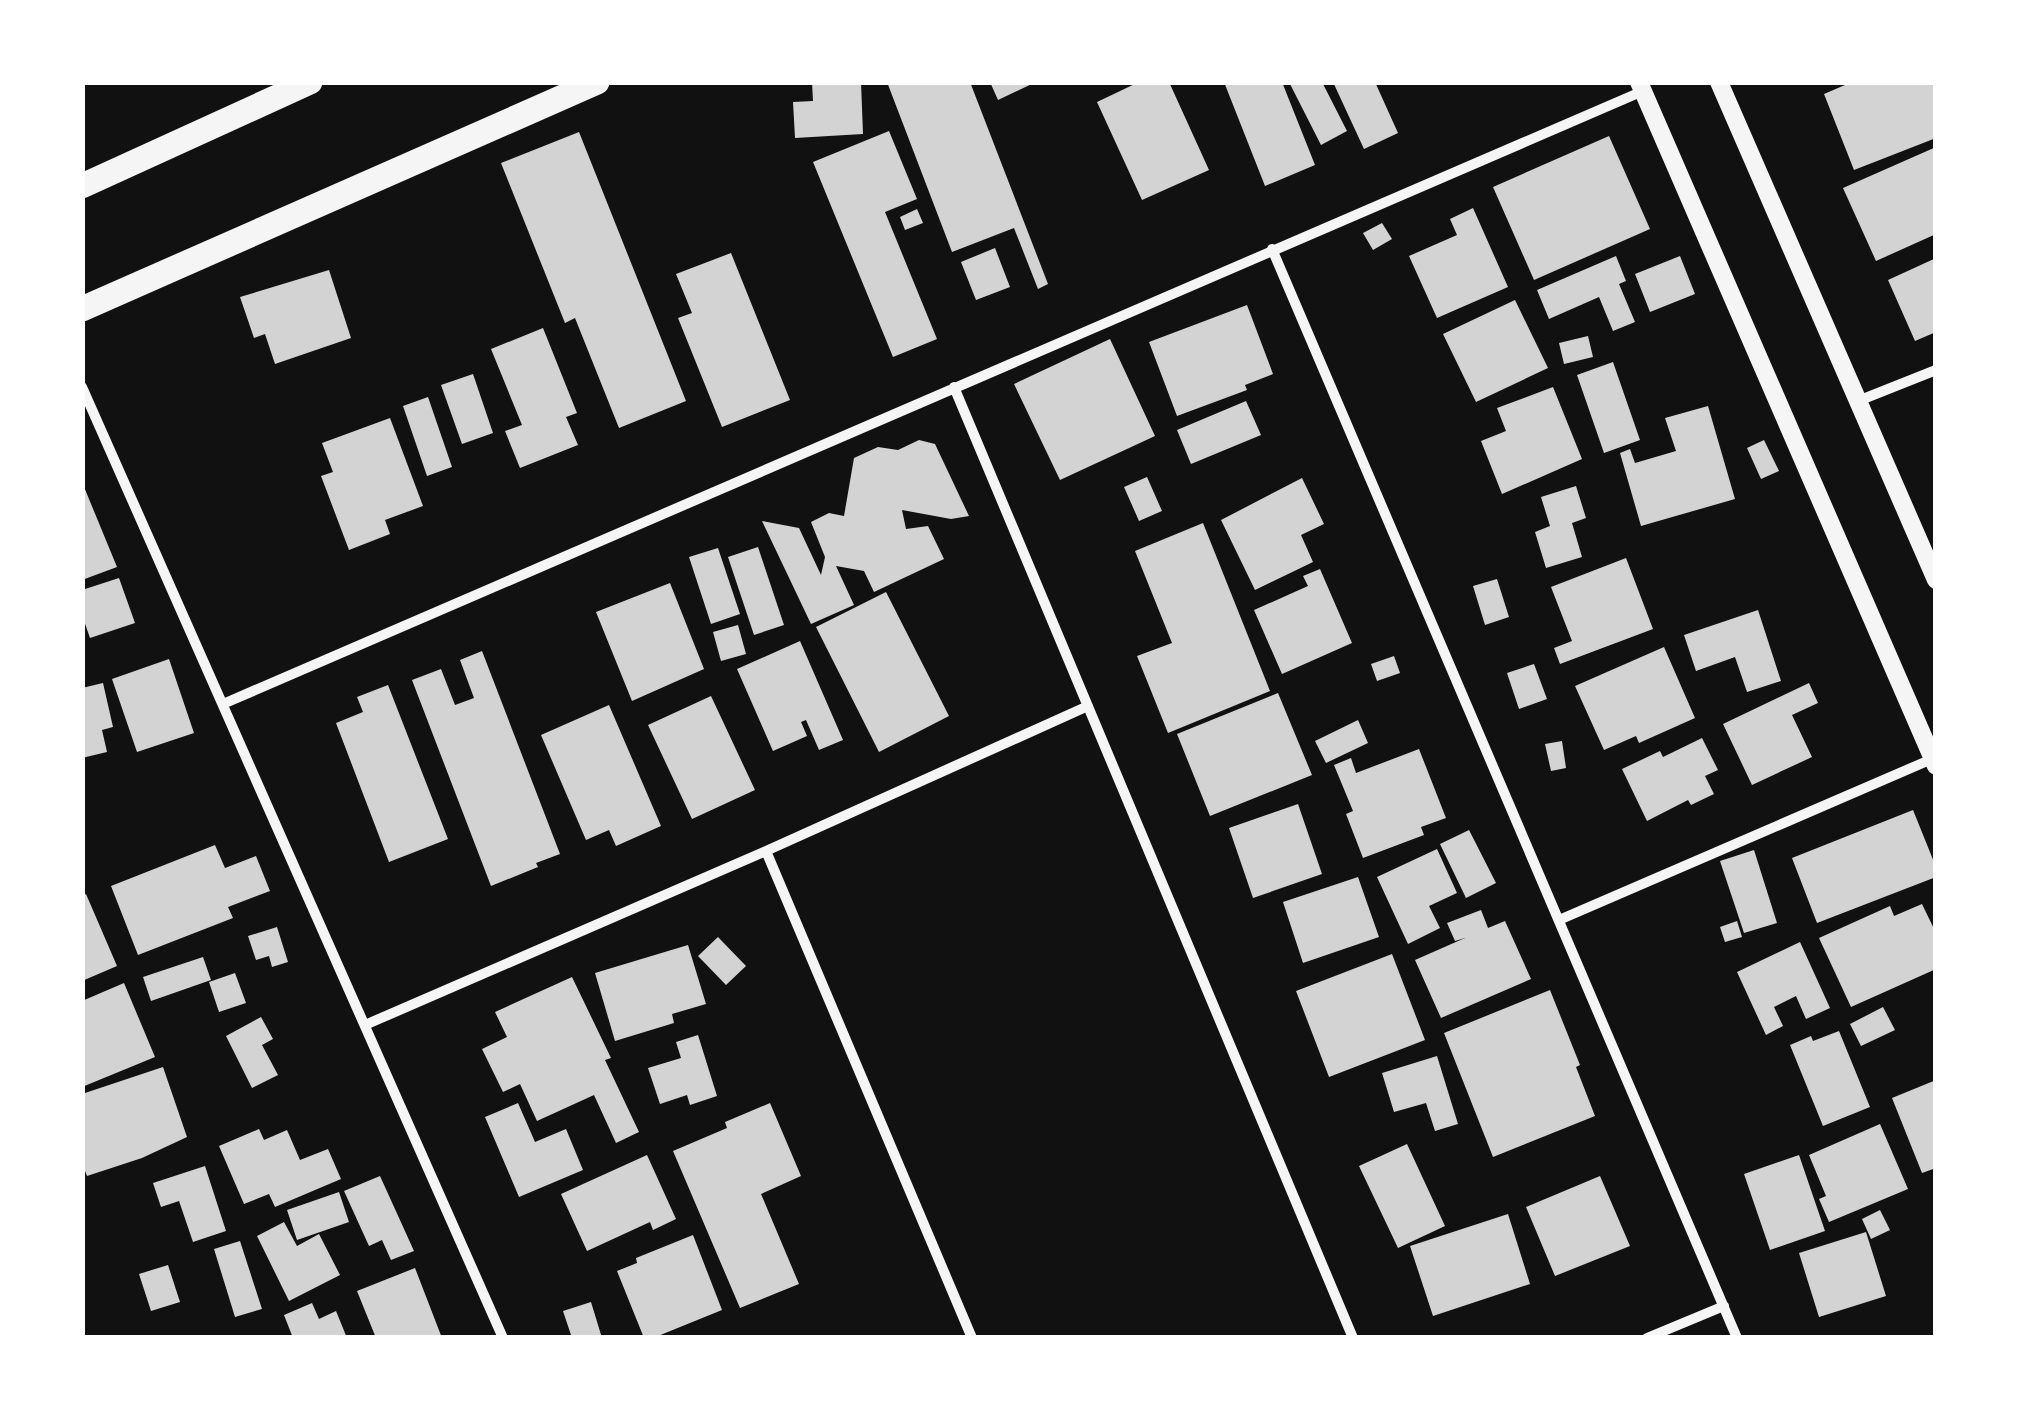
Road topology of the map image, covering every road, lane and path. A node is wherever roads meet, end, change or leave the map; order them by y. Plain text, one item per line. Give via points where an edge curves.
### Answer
1 (310, 82) edge
2 (597, 82) edge
3 (1719, 82) edge
4 (1641, 87) edge
5 (82, 186) edge
6 (1272, 249) junction
7 (82, 309) edge
8 (1936, 370) edge
9 (82, 387) edge
10 (954, 387) junction
11 (1858, 401) junction
12 (1936, 580) edge
13 (222, 704) junction
14 (1088, 706) junction
15 (1934, 762) edge
16 (766, 851) junction
17 (1559, 920) junction
18 (364, 1025) junction
19 (1724, 1306) junction
20 (503, 1338) edge
21 (972, 1338) edge
22 (1352, 1338) edge
23 (1647, 1338) edge
24 (1737, 1338) edge

1 - 5 main road
2 - 7 main road
3 - 11 street
4 - 6 street
4 - 15 street
6 - 10 street
6 - 17 street
8 - 11 street
9 - 13 street
10 - 13 street
10 - 14 street
11 - 12 street
13 - 18 street
14 - 16 street
14 - 22 street
15 - 17 street
16 - 18 street
16 - 21 street
17 - 19 street
18 - 20 street
19 - 23 street
19 - 24 street

